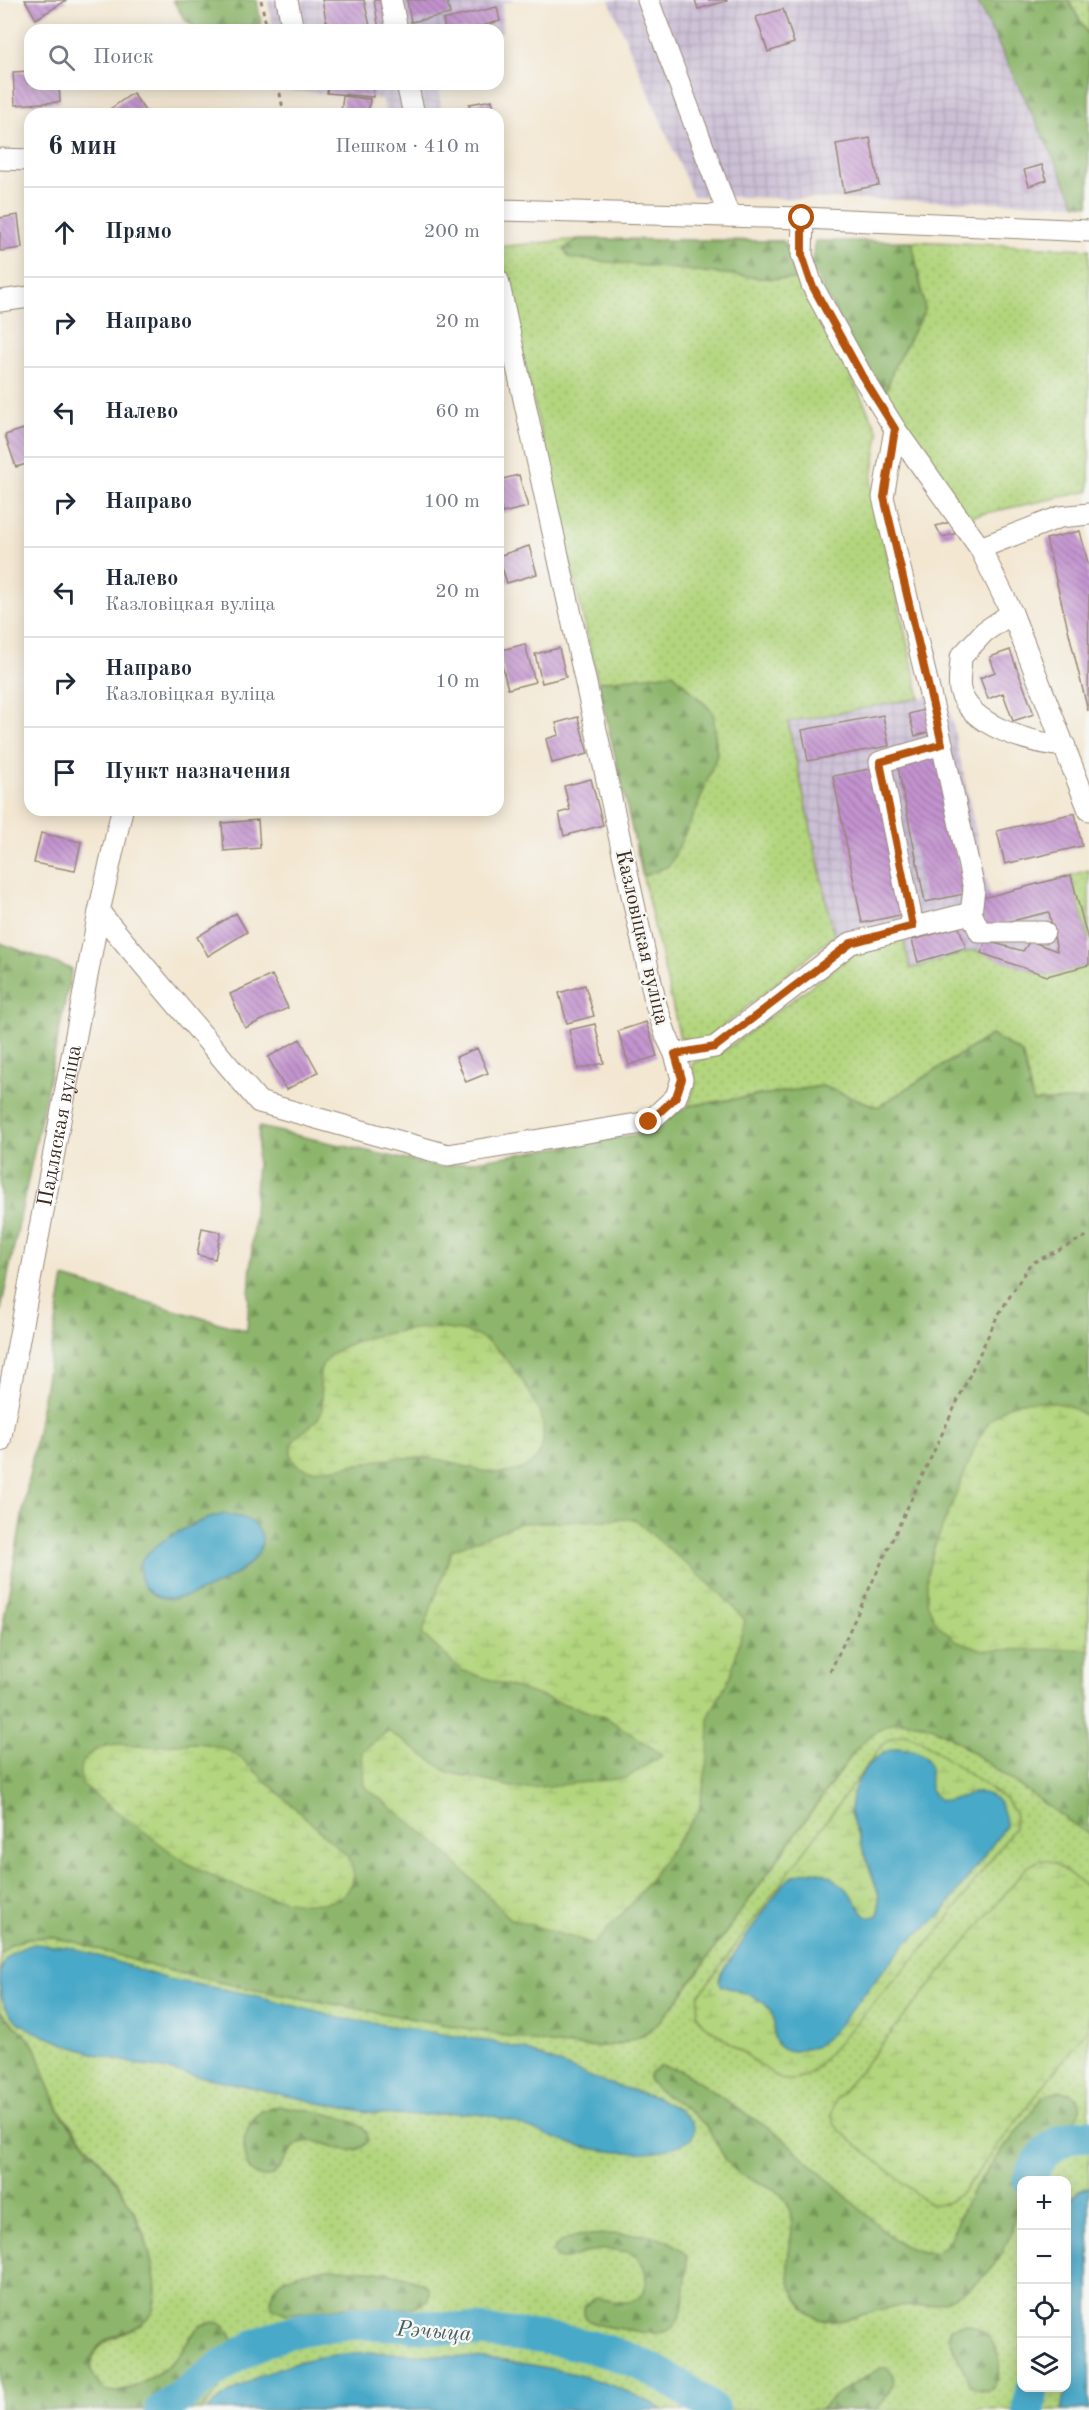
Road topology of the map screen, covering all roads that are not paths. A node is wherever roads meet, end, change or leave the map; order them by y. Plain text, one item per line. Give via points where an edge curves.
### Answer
1 (287, 0) edge
2 (391, 0) edge
3 (648, 0) edge
4 (292, 24) edge
5 (396, 24) edge
6 (409, 90) edge
7 (413, 108) edge
8 (0, 159) edge
9 (24, 160) edge
10 (504, 210) edge
11 (729, 216) junction
12 (802, 218) junction
13 (1089, 231) edge
14 (24, 298) edge
15 (0, 301) edge
16 (504, 308) edge
17 (895, 429) junction
18 (1089, 514) edge
19 (980, 548) junction
20 (1012, 613) junction
21 (942, 744) junction
22 (1065, 746) junction
23 (1089, 810) edge
24 (121, 816) edge
25 (99, 912) junction
26 (971, 913) junction
27 (913, 926) junction
28 (1044, 932) dead end
29 (675, 1054) junction
30 (0, 1441) edge

1 - 4 street
2 - 5 street
3 - 11 street
6 - 7 street
8 - 9 street
10 - 11 street
11 - 12 street
12 - 13 street
12 - 17 street via 802,255 812,285
14 - 15 street
16 - 29 street, Казловіцкая вуліца via 656,1005
17 - 19 street
17 - 21 street via 884,497
18 - 19 street via 1060,517
19 - 20 street
20 - 22 street
20 - 22 street via 984,632 961,657 960,690 976,716 1000,729 1042,744
21 - 26 street via 974,889
21 - 27 street via 880,762
22 - 23 street
24 - 25 street, Падляская вуліца
25 - 29 street, Казловіцкая вуліца via 259,1102 448,1155 649,1122 676,1097 682,1079
25 - 30 street, Падляская вуліца
26 - 27 street
26 - 28 street via 980,932
27 - 29 street via 851,943 715,1047

